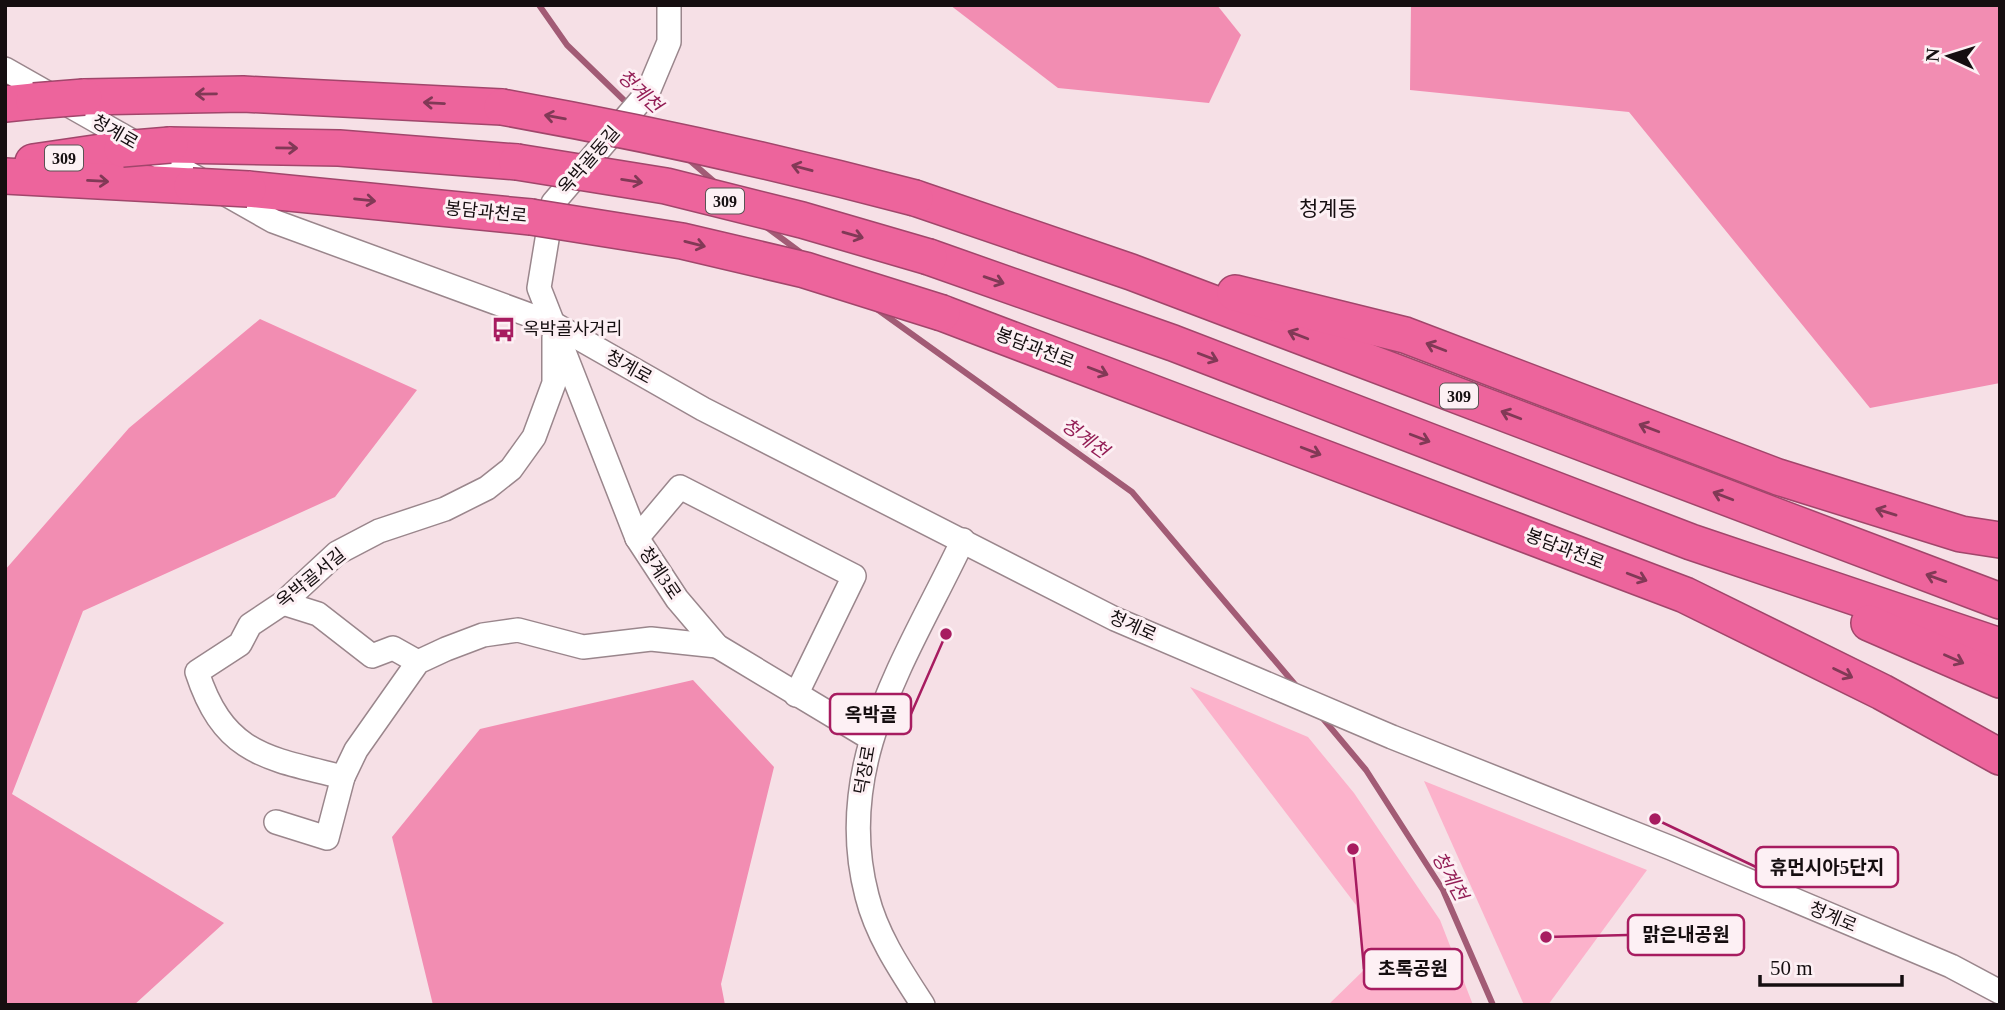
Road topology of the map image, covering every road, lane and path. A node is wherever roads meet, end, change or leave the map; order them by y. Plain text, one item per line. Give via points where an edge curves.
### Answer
1 (669, 5) edge
2 (5, 69) edge
3 (20, 102) edge
4 (5, 166) edge
5 (5, 176) edge
6 (542, 210) junction
7 (1131, 272) junction
8 (554, 324) junction
9 (2000, 528) edge
10 (1961, 534) junction
11 (637, 538) junction
12 (962, 540) junction
13 (2000, 540) edge
14 (1691, 542) junction
15 (2000, 601) edge
16 (284, 603) junction
17 (717, 646) junction
18 (2000, 646) edge
19 (418, 662) junction
20 (2000, 680) edge
21 (796, 695) junction
22 (870, 737) junction
23 (2000, 757) edge
24 (343, 778) junction
25 (276, 822) dead end
26 (2000, 992) edge
27 (923, 1005) edge

1 - 6 street, 옥박골동길, bridge via 669,42 648,92
2 - 8 street, 청계로 via 273,221
7 -> 3 highway, 309, bridge via 915,198 779,162 502,107 243,94
4 -> 14 highway, 309, bridge via 170,145 339,148 517,162 666,186 929,257 1173,343
5 -> 6 highway, 봉담과천로, bridge
6 - 8 street, 옥박골동길 via 539,288
6 -> 23 highway, 봉담과천로, bridge via 805,271 942,313 1685,596 1882,692
10 -> 7 highway via 1778,477 1405,335 1268,299
15 -> 7 highway, 309
8 - 11 street, 청계3로
8 - 12 street, 청계로 via 703,409
8 - 16 street, 옥박골서길 via 554,383 534,437 511,469 466,499 379,531 337,553
9 - 10 highway
10 - 13 highway
11 - 17 street, 청계3로 via 677,599
11 - 21 street via 680,486 854,576
12 - 22 street, 덕장로
12 - 26 street, 청계로 via 1115,619 1211,661 1671,848 1951,966
14 - 18 highway, 309
14 -> 20 highway via 1751,574
16 - 19 street via 318,614 372,656 393,648
16 - 24 street, 옥박골서길 via 250,625 240,644 197,672 205,697 222,726 242,743 268,758
17 - 19 street via 651,639 583,646 518,630 483,635
17 - 21 street, 청계3로
19 - 24 street via 356,750
21 - 22 street, 청계3로
22 - 27 street, 덕장로 via 856,834 867,897 890,953
24 - 25 street via 327,838

